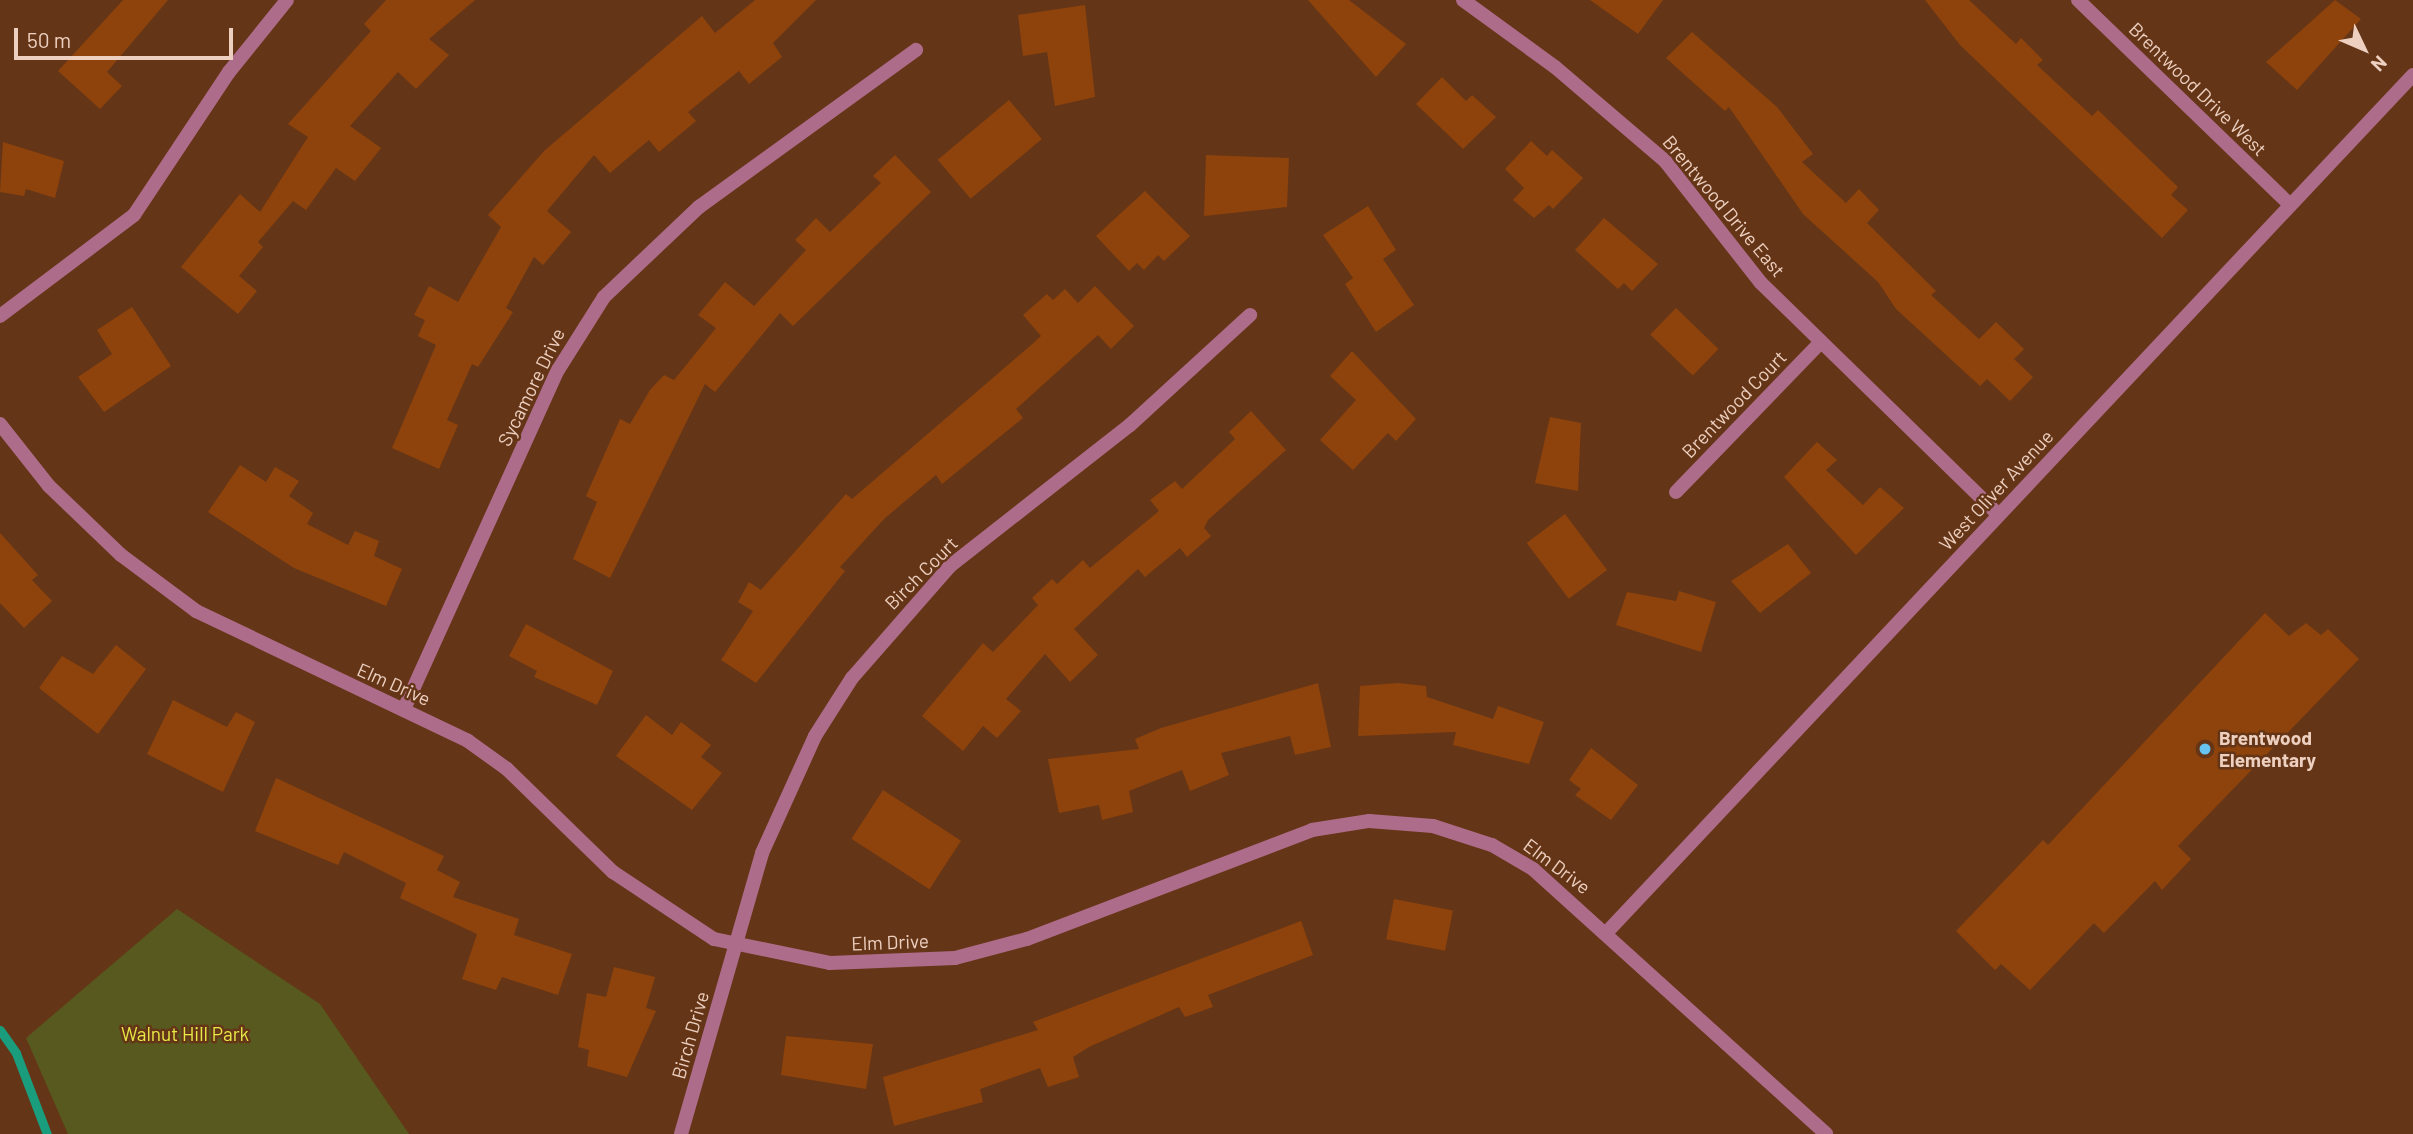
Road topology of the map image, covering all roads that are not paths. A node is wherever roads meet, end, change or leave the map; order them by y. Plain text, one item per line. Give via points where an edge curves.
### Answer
1 (287, 0) edge
2 (1463, 0) edge
3 (2078, 0) edge
4 (916, 50) dead end
5 (2413, 75) edge
6 (2290, 205) junction
7 (1250, 315) dead end
8 (0, 316) edge
9 (1820, 343) junction
10 (0, 424) edge
11 (1676, 492) dead end
12 (1999, 515) junction
13 (404, 709) junction
14 (1608, 931) junction
15 (736, 946) junction
16 (681, 1134) edge
17 (1826, 1134) edge

1 - 8 street via 229,72 134,215
2 - 9 street, Brentwood Drive East via 1555,66 1665,161 1725,241
3 - 6 street, Brentwood Drive West
4 - 13 street, Sycamore Drive via 699,207 604,297 558,370
5 - 6 street, West Oliver Avenue
6 - 12 street, West Oliver Avenue
7 - 15 street, Birch Court via 1130,425 950,566 890,631 815,736 784,799
9 - 11 street, Brentwood Court
9 - 12 street, Brentwood Drive East
10 - 13 street, Elm Drive via 49,486 121,555 197,611
12 - 14 street, West Oliver Avenue
13 - 15 street, Elm Drive via 507,769 603,863 683,924
14 - 15 street, Elm Drive via 1533,869 1492,845 1433,826 1369,821 1312,830 1027,939 955,958 830,963
14 - 17 street, Elm Drive
15 - 16 street, Birch Drive

